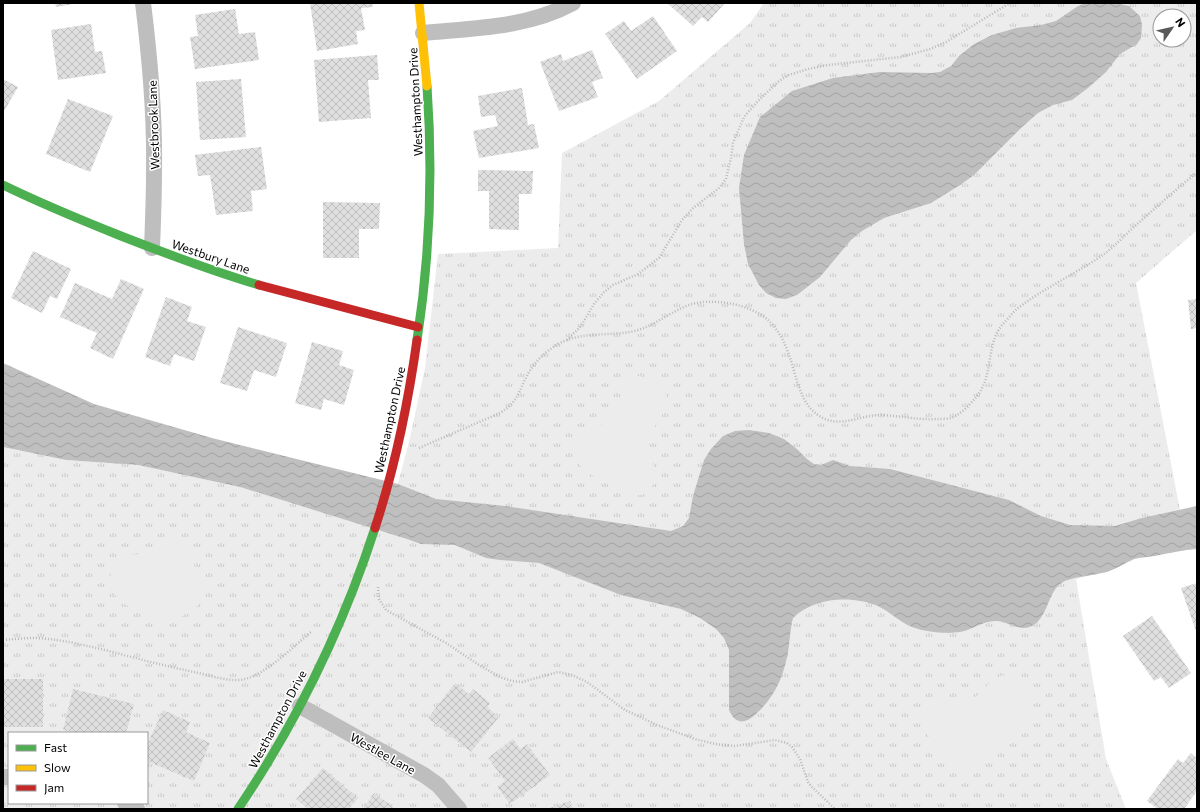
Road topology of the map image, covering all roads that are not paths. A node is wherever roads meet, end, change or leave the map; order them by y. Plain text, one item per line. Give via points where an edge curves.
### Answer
1 (143, 3) edge
2 (420, 3) edge
3 (573, 3) edge
4 (423, 33) junction
5 (3, 185) edge
6 (152, 248) junction
7 (418, 327) junction
8 (300, 706) junction
9 (127, 804) edge
10 (137, 809) edge
11 (238, 809) edge
12 (459, 809) edge

1 - 6 street, Westbrook Lane via 152,80 154,126
2 - 4 street, Westhampton Drive
3 - 4 street via 544,16 500,26
4 - 7 street, Westhampton Drive via 428,94 430,198
5 - 6 street, Westbury Lane
6 - 7 street, Westbury Lane via 256,284
7 - 8 street, Westhampton Drive via 411,380 394,462 371,542 352,595
8 - 11 street, Westhampton Drive via 267,765
8 - 12 street, Westlee Lane via 438,785
9 - 10 street

